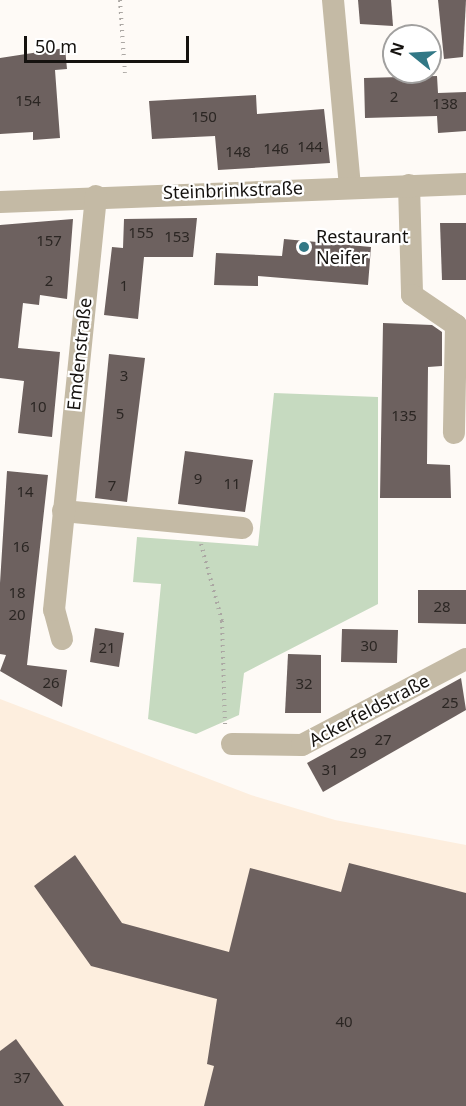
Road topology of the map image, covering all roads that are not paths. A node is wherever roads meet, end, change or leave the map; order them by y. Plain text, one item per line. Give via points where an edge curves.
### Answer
1 (333, 0) edge
2 (466, 184) edge
3 (409, 185) junction
4 (350, 186) junction
5 (96, 196) junction
6 (0, 202) edge
7 (454, 433) dead end
8 (63, 511) junction
9 (242, 528) dead end
10 (62, 639) dead end
11 (466, 659) edge
12 (232, 744) road end

1 - 4 street
2 - 3 street, Steinbrinkstraße
3 - 4 street, Steinbrinkstraße
3 - 7 street via 412,295 456,325
4 - 5 street, Steinbrinkstraße
5 - 6 street, Steinbrinkstraße
5 - 8 street, Emdenstraße
8 - 9 street
8 - 10 street, Emdenstraße via 54,610
11 - 12 street, Ackerfeldstraße via 302,745

